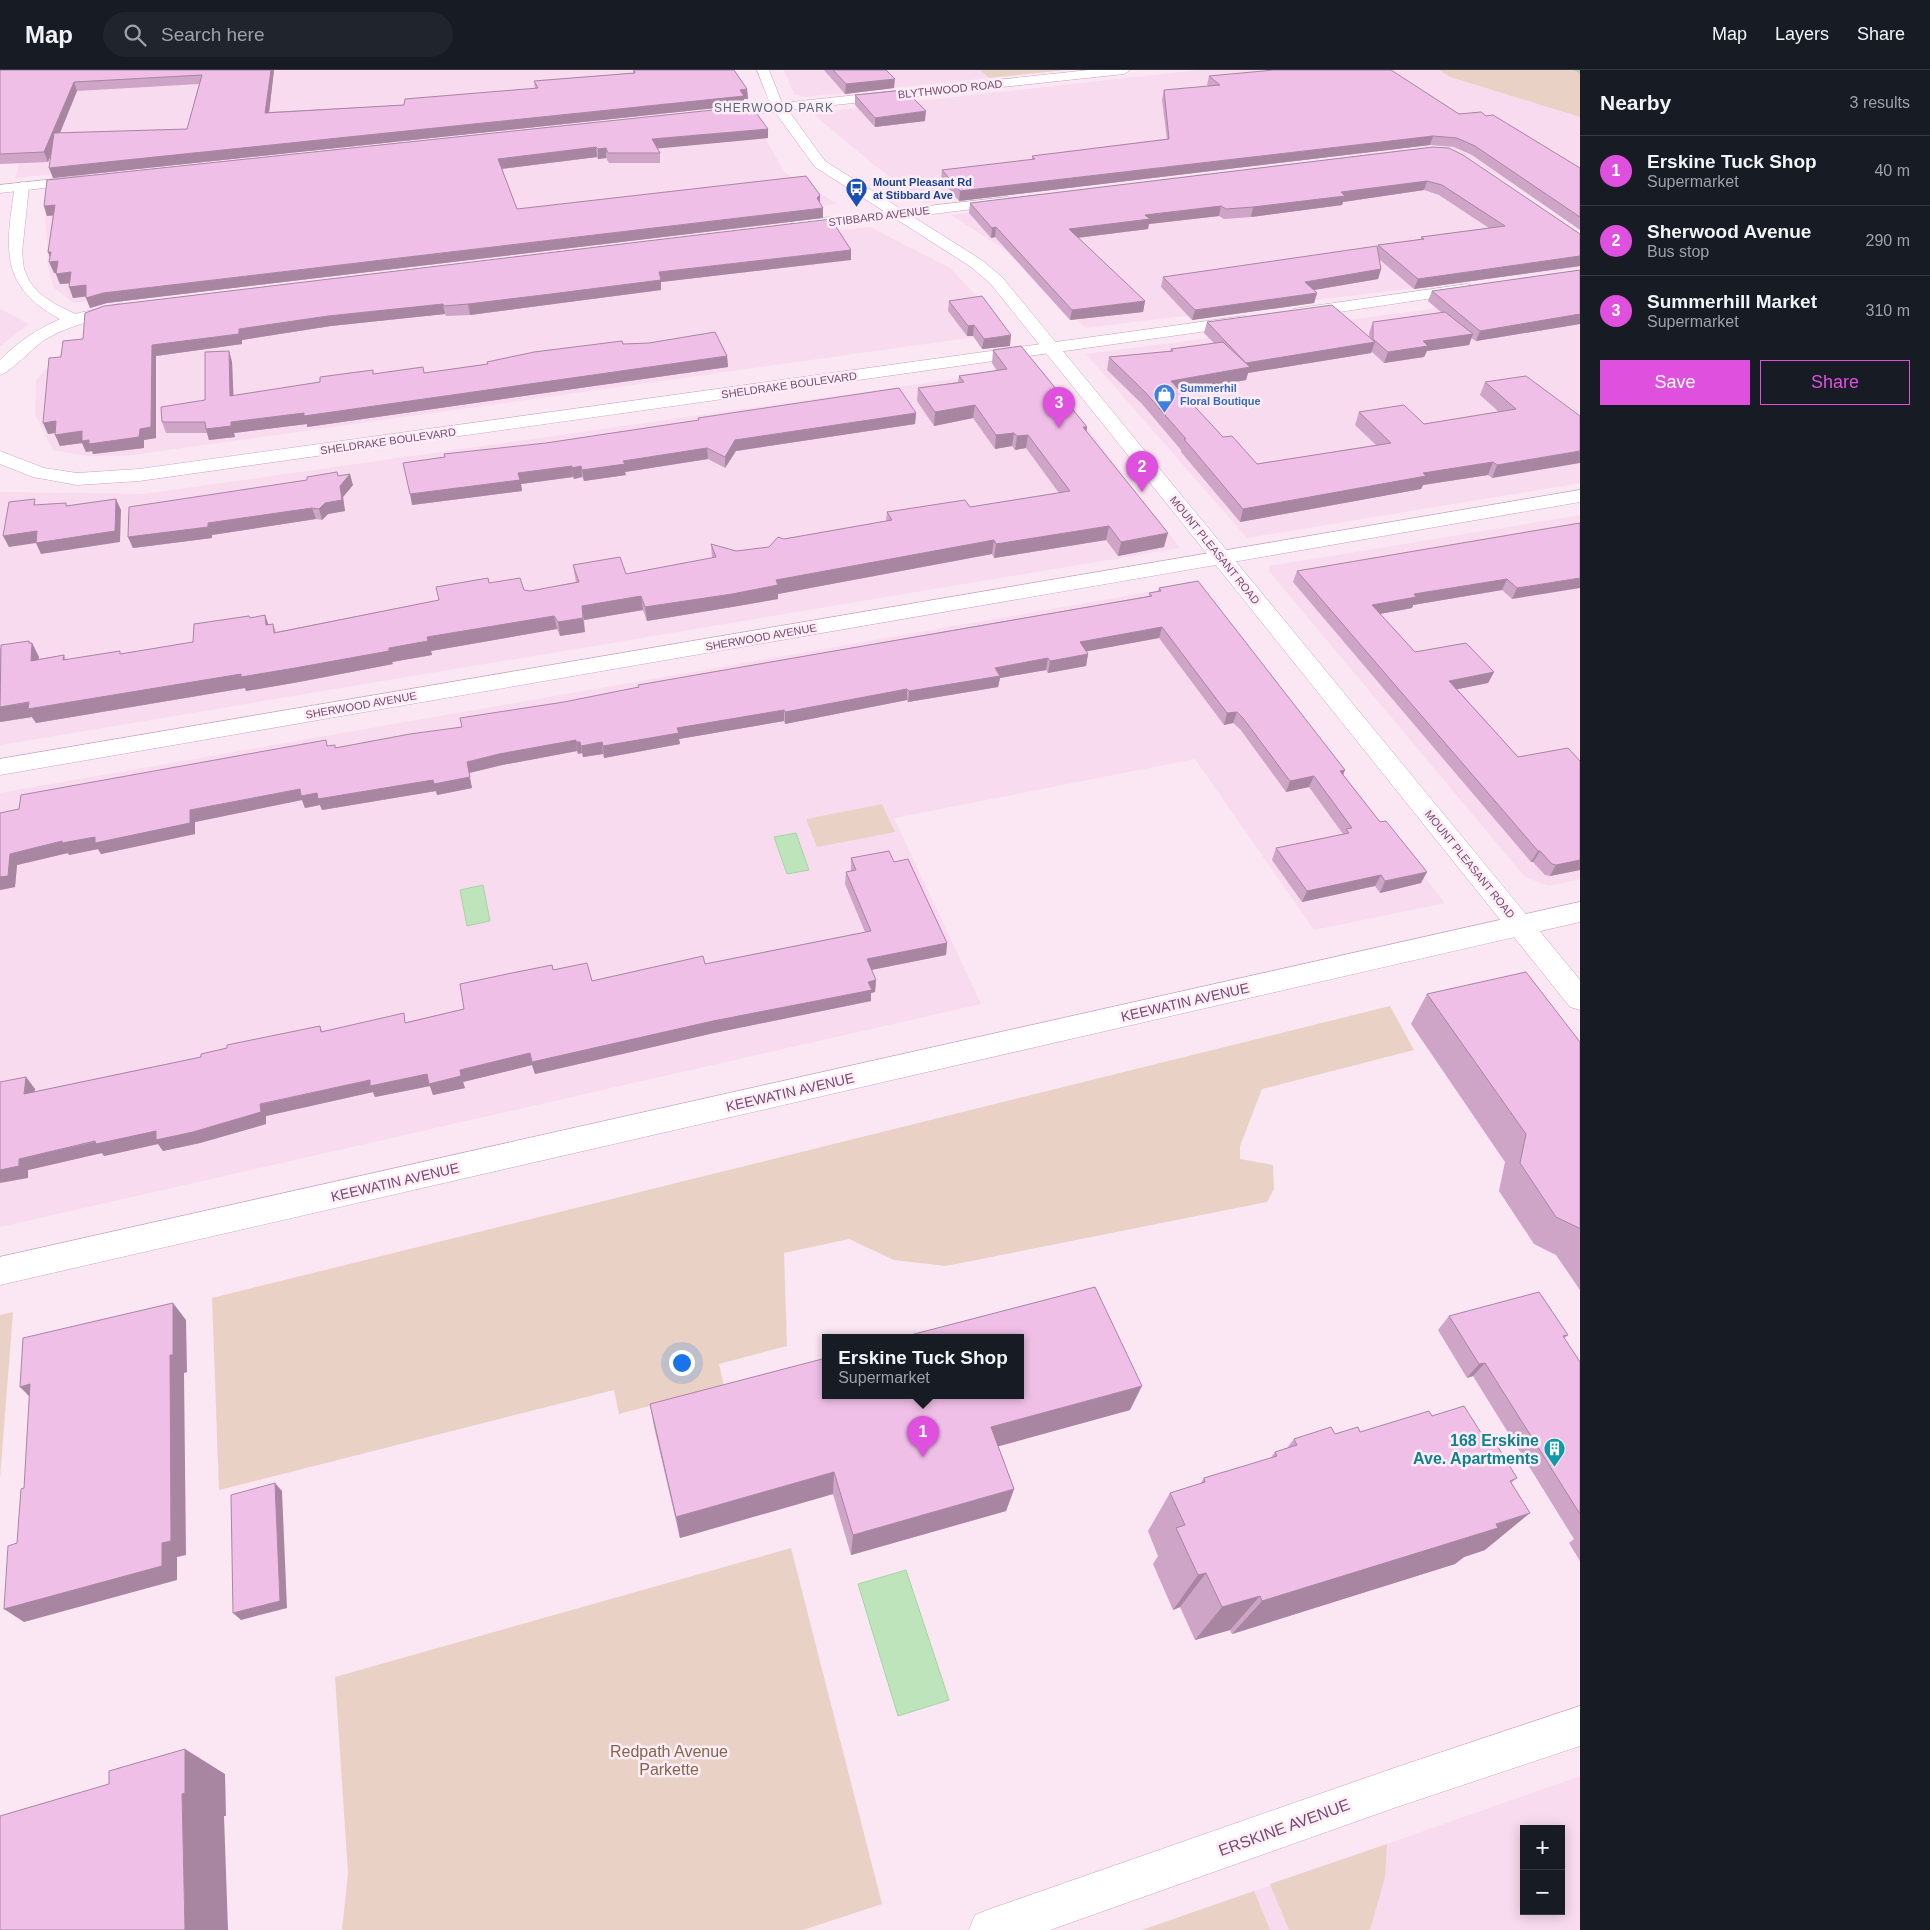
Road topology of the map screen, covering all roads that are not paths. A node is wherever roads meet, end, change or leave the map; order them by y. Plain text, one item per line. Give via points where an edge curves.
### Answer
1 (763, 70) edge
2 (1124, 70) edge
3 (779, 108) junction
4 (706, 115) edge
5 (102, 178) edge
6 (22, 186) junction
7 (0, 188) edge
8 (1019, 200) edge
9 (897, 214) junction
10 (780, 228) edge
11 (1487, 286) edge
12 (137, 306) edge
13 (1282, 315) edge
14 (1262, 318) edge
15 (73, 319) junction
16 (1050, 348) junction
17 (0, 370) edge
18 (0, 457) edge
19 (1580, 496) edge
20 (1222, 558) junction
21 (0, 767) edge
22 (1580, 912) edge
23 (1520, 926) junction
24 (1580, 999) edge
25 (0, 1271) edge
26 (1580, 1726) edge
27 (990, 1930) edge

1 - 3 street, MOUNT PLEASANT ROAD
2 - 3 street, BLYTHWOOD ROAD
3 - 4 street, BLYTHWOOD ROAD
3 - 9 street, MOUNT PLEASANT ROAD via 820,164
5 - 6 street
6 - 7 street
6 - 15 street via 10,263 12,278 22,294 52,312
8 - 9 street, STIBBARD AVENUE
9 - 10 street, STIBBARD AVENUE
9 - 16 street, MOUNT PLEASANT ROAD via 987,272
11 - 13 street
12 - 15 street
14 - 16 street, SHELDRAKE BOULEVARD
15 - 17 street via 20,349
16 - 18 street, SHELDRAKE BOULEVARD via 139,475 77,479 40,473
16 - 20 street, MOUNT PLEASANT ROAD
19 - 20 street, SHERWOOD AVENUE
20 - 21 street, SHERWOOD AVENUE
20 - 23 street, MOUNT PLEASANT ROAD
22 - 23 street, KEEWATIN AVENUE
23 - 24 street, MOUNT PLEASANT ROAD
23 - 25 street, KEEWATIN AVENUE
26 - 27 street, ERSKINE AVENUE

